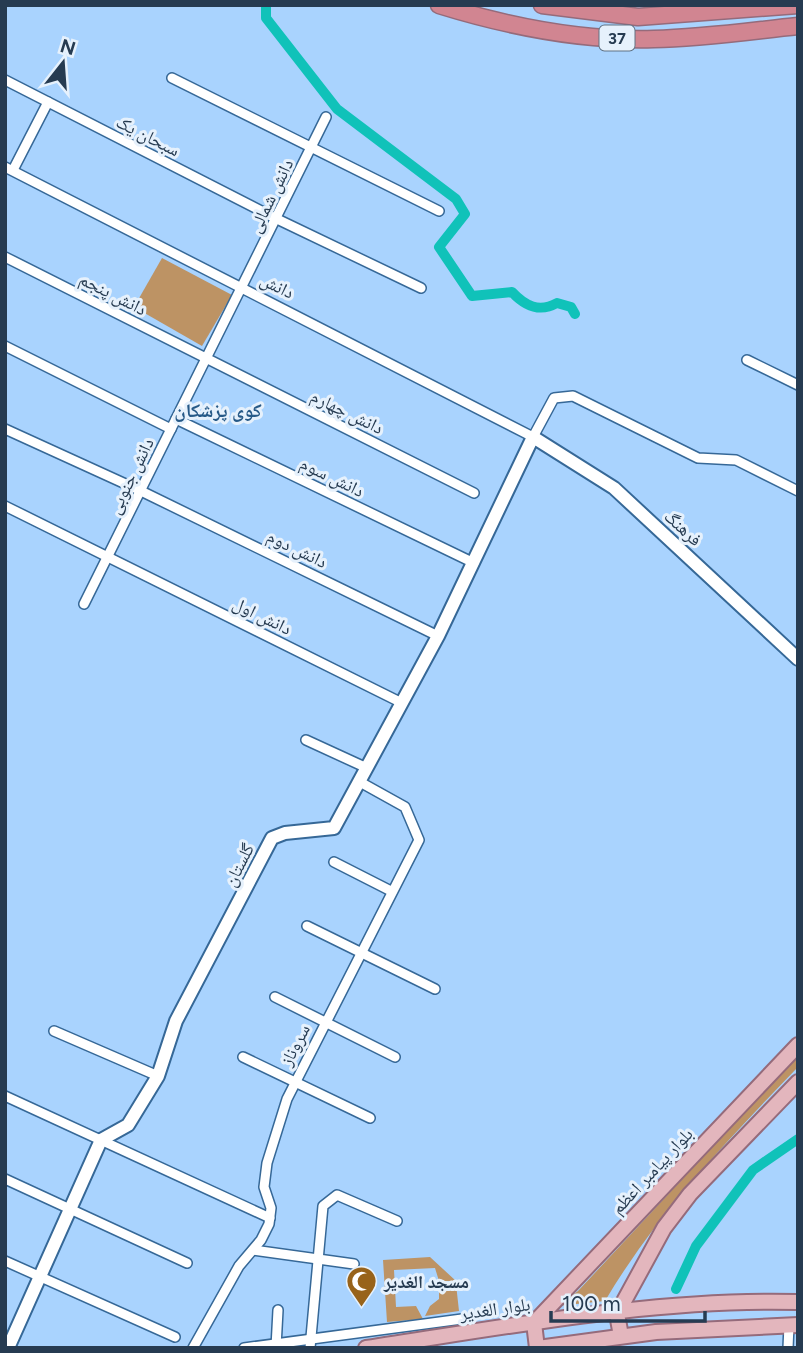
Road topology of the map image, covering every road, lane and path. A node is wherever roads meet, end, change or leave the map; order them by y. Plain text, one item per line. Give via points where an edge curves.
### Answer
1 (439, 5) edge
2 (542, 5) edge
3 (798, 5) edge
4 (798, 26) edge
5 (172, 78) dead end
6 (5, 80) edge
7 (48, 102) junction
8 (326, 117) dead end
9 (311, 148) junction
10 (9, 168) edge
11 (439, 211) dead end
12 (277, 219) junction
13 (5, 257) edge
14 (244, 288) junction
15 (421, 288) dead end
16 (5, 346) edge
17 (206, 360) junction
18 (747, 360) dead end
19 (798, 384) edge
20 (174, 424) junction
21 (5, 429) edge
22 (533, 437) junction
23 (797, 489) edge
24 (141, 491) junction
25 (474, 493) dead end
26 (5, 506) edge
27 (108, 558) junction
28 (474, 563) junction
29 (84, 604) dead end
30 (438, 636) junction
31 (798, 659) edge
32 (402, 703) junction
33 (306, 740) dead end
34 (367, 768) junction
35 (360, 782) junction
36 (334, 862) dead end
37 (391, 891) junction
38 (307, 926) dead end
39 (360, 952) junction
40 (435, 989) dead end
41 (275, 997) dead end
42 (325, 1021) junction
43 (54, 1031) dead end
44 (798, 1045) edge
45 (395, 1056) dead end
46 (243, 1057) dead end
47 (158, 1076) junction
48 (295, 1080) junction
49 (798, 1082) edge
50 (5, 1096) edge
51 (370, 1118) dead end
52 (101, 1140) junction
53 (5, 1178) edge
54 (70, 1209) junction
55 (270, 1218) junction
56 (397, 1221) dead end
57 (253, 1250) junction
58 (318, 1259) junction
59 (5, 1261) edge
60 (187, 1263) dead end
61 (354, 1264) dead end
62 (40, 1277) junction
63 (798, 1302) edge
64 (278, 1310) dead end
65 (617, 1314) junction
66 (462, 1319) dead end
67 (534, 1323) junction
68 (795, 1329) edge
69 (621, 1336) junction
70 (175, 1337) dead end
71 (310, 1343) edge
72 (276, 1346) edge
73 (8, 1348) edge
74 (193, 1348) edge
75 (244, 1348) edge
76 (366, 1348) edge
77 (538, 1348) edge
78 (788, 1348) edge

1 - 4 highway, 37 via 542,29 629,39
2 - 3 highway, 37 via 638,17
5 - 9 street
6 - 7 street, سبحان یک
7 - 10 street
7 - 12 street, سبحان یک
8 - 9 street, دانش شمالی
9 - 11 street
9 - 12 street, دانش شمالی
10 - 14 street, دانش
12 - 14 street, دانش شمالی
12 - 15 street, سبحان یک
13 - 17 street, دانش پنجم
14 - 17 street, دانش جنوبی
14 - 22 street, دانش
16 - 20 street, دانش سوم
17 - 20 street, دانش جنوبی
17 - 25 street, دانش چهارم
18 - 19 street
20 - 24 street, دانش جنوبی
20 - 28 street, دانش سوم
21 - 24 street, دانش دوم
22 - 23 street via 554,398 573,396 698,458 736,460
22 - 28 street, گلستان
22 - 31 street, فرهنگ via 614,488
24 - 27 street, دانش جنوبی
24 - 30 street, دانش دوم
26 - 27 street, دانش اول
27 - 29 street, دانش جنوبی
27 - 32 street, دانش اول
28 - 30 street, گلستان
30 - 32 street, گلستان
32 - 34 street, گلستان
33 - 34 street
34 - 35 street, گلستان
35 - 37 street, سروناز via 405,807 419,840
35 - 47 street, گلستان via 334,828 272,838 176,1021
36 - 37 street
37 - 39 street, سروناز
38 - 39 street
39 - 40 street
39 - 42 street, سروناز
41 - 42 street
42 - 45 street
42 - 48 street, سروناز
43 - 47 street
44 - 67 main road, بلوار پیامبر اعظم
46 - 48 street
47 - 52 street, گلستان via 128,1125
48 - 51 street
48 - 55 street, سروناز via 267,1163 264,1187
49 - 65 main road via 690,1194 664,1228
50 - 52 street
52 - 54 street
52 - 55 street
53 - 54 street
54 - 60 street
54 - 62 street
55 - 57 street
56 - 58 street via 337,1195 323,1206
57 - 58 street
57 - 74 street via 239,1266
58 - 61 street
58 - 71 street
59 - 62 street
62 - 70 street
62 - 73 street
63 - 65 main road, بلوار الغدیر
64 - 72 street
65 - 67 main road, بلوار الغدیر
65 - 69 main road
66 - 71 street
67 - 76 main road, بلوار الغدیر
67 - 77 main road
68 - 69 main road
68 - 78 street
69 - 77 main road
71 - 72 street
72 - 75 street

